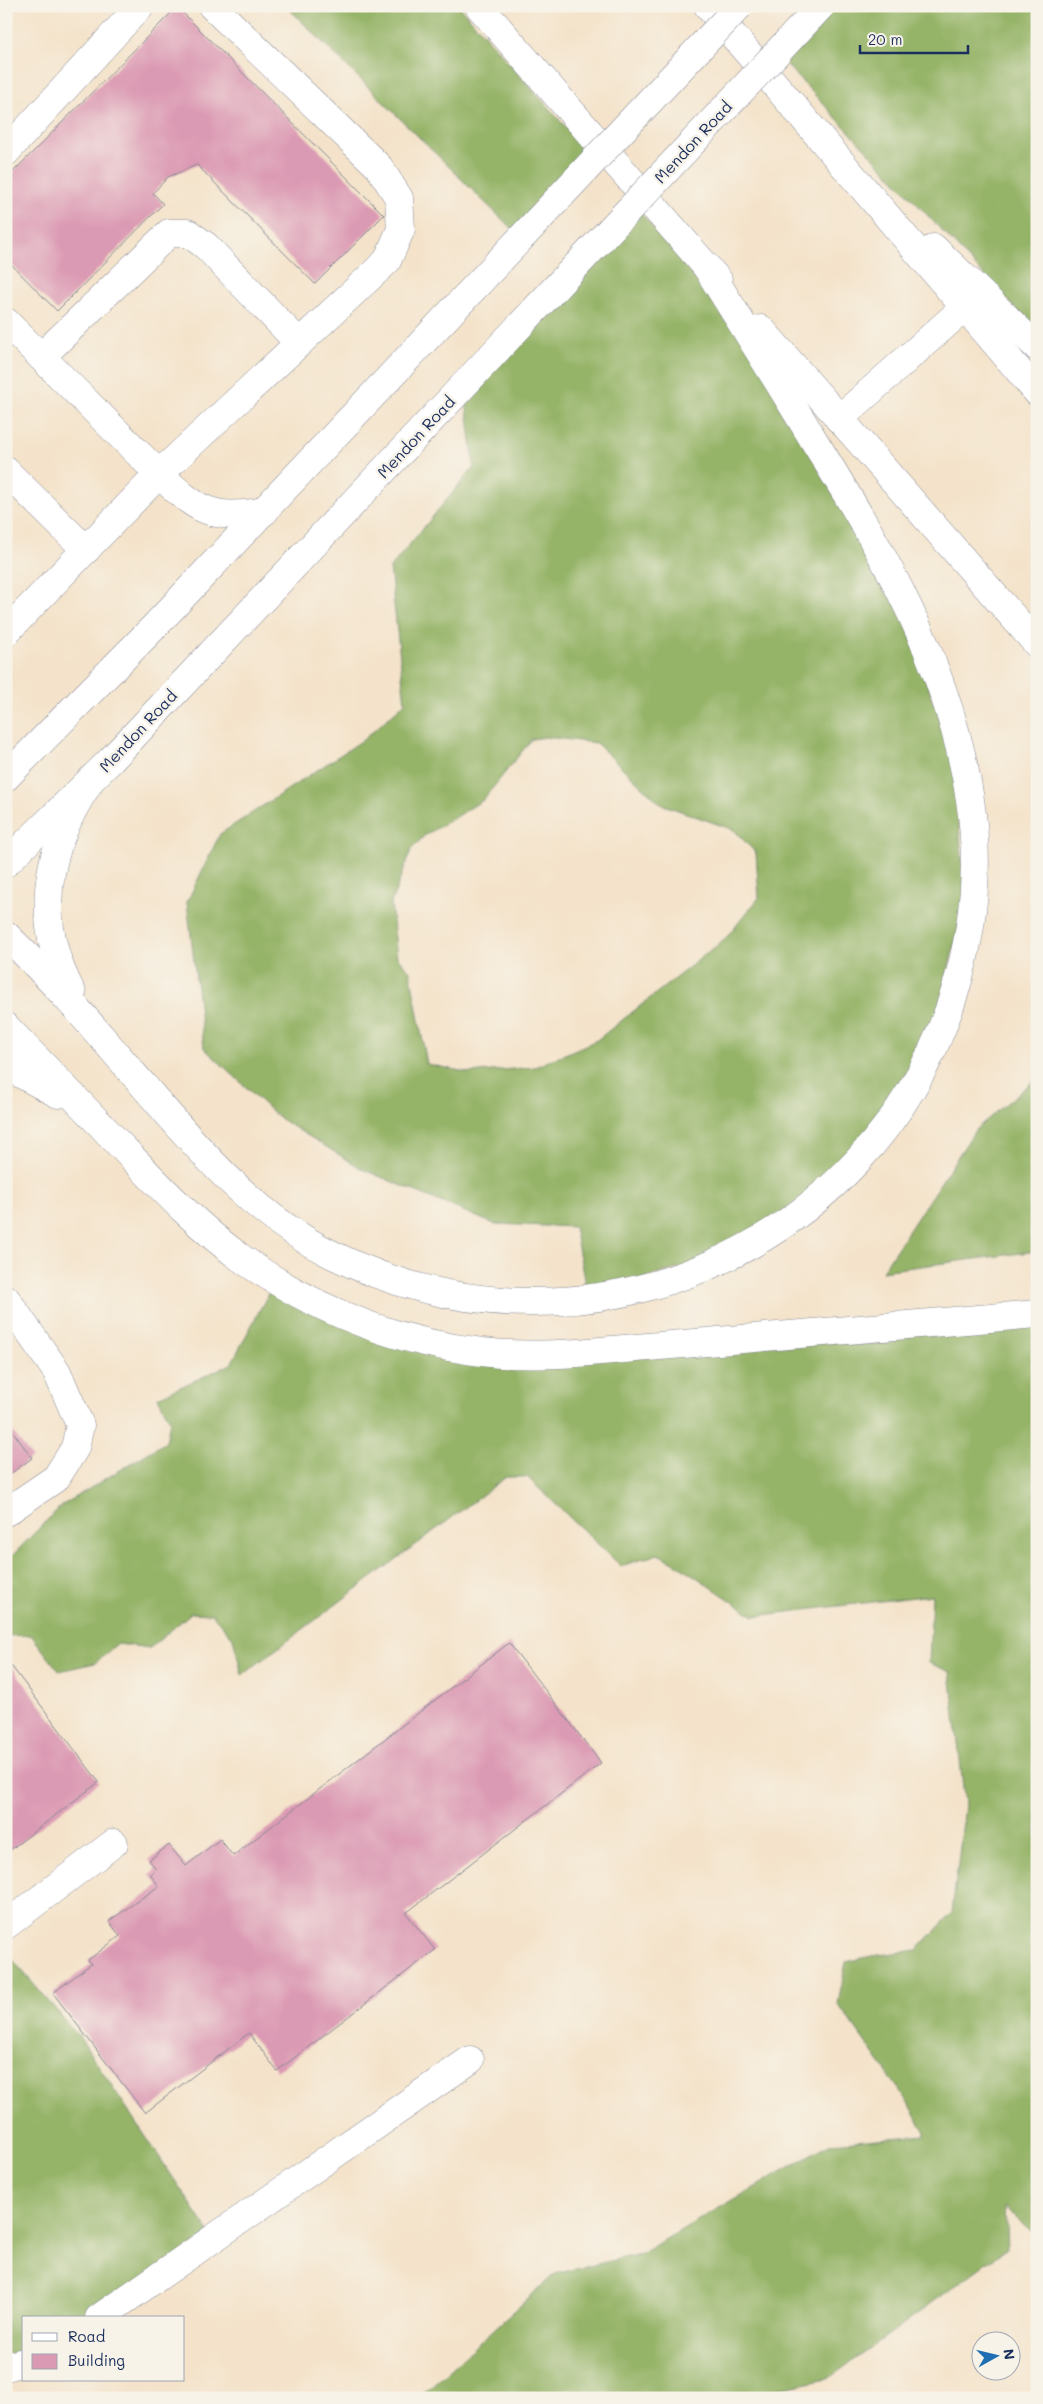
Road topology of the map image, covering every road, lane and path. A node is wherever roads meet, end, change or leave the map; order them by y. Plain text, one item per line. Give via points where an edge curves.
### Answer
1 (140, 6) edge
2 (212, 6) edge
3 (480, 6) edge
4 (708, 6) edge
5 (739, 6) edge
6 (821, 6) edge
7 (816, 134) junction
8 (6, 152) edge
9 (706, 266) junction
10 (964, 308) junction
11 (6, 322) edge
12 (299, 343) junction
13 (1037, 347) edge
14 (41, 357) junction
15 (1037, 392) edge
16 (840, 419) junction
17 (6, 472) edge
18 (159, 474) junction
19 (264, 511) junction
20 (86, 550) junction
21 (6, 632) edge
22 (1037, 644) edge
23 (6, 777) edge
24 (89, 784) junction
25 (6, 863) edge
26 (6, 935) edge
27 (6, 1027) edge
28 (96, 1030) junction
29 (6, 1066) edge
30 (117, 1141) junction
31 (6, 1299) edge
32 (1037, 1314) edge
33 (6, 1512) edge
34 (114, 1843) dead end
35 (6, 1925) edge
36 (470, 2060) dead end
37 (102, 2316) edge
38 (22, 2363) edge
39 (6, 2367) edge

1 - 8 main road
2 - 12 main road via 379,167 399,198 401,229 387,260
3 - 9 main road
4 - 7 main road
5 - 19 main road, bridge
6 - 24 main road, Mendon Road, bridge
7 - 10 main road
7 - 13 main road
9 - 16 main road
9 - 28 main road via 869,530 903,592 939,678 964,765 974,836 975,873 969,938 950,1010 926,1064 900,1111 877,1141 806,1209 763,1239 709,1267 648,1288 615,1295 542,1303 491,1302 405,1284 330,1254 297,1235 217,1170
10 - 15 main road
10 - 16 main road
11 - 14 main road
12 - 14 main road via 206,246 188,232 169,233
12 - 18 main road
14 - 18 main road
16 - 22 main road
17 - 20 main road
18 - 19 main road via 184,498 202,509 222,515
18 - 20 main road
19 - 23 main road
20 - 21 main road
24 - 25 main road, Mendon Road
24 - 28 main road via 74,805 56,848 48,890 52,938 62,971
26 - 28 main road
27 - 30 main road
29 - 30 main road via 57,1093
30 - 32 main road via 208,1232 272,1278 349,1318 393,1334 438,1345 492,1353 577,1354
31 - 33 main road via 57,1372 80,1425 75,1448 56,1478
34 - 35 main road
36 - 37 main road
38 - 39 main road

